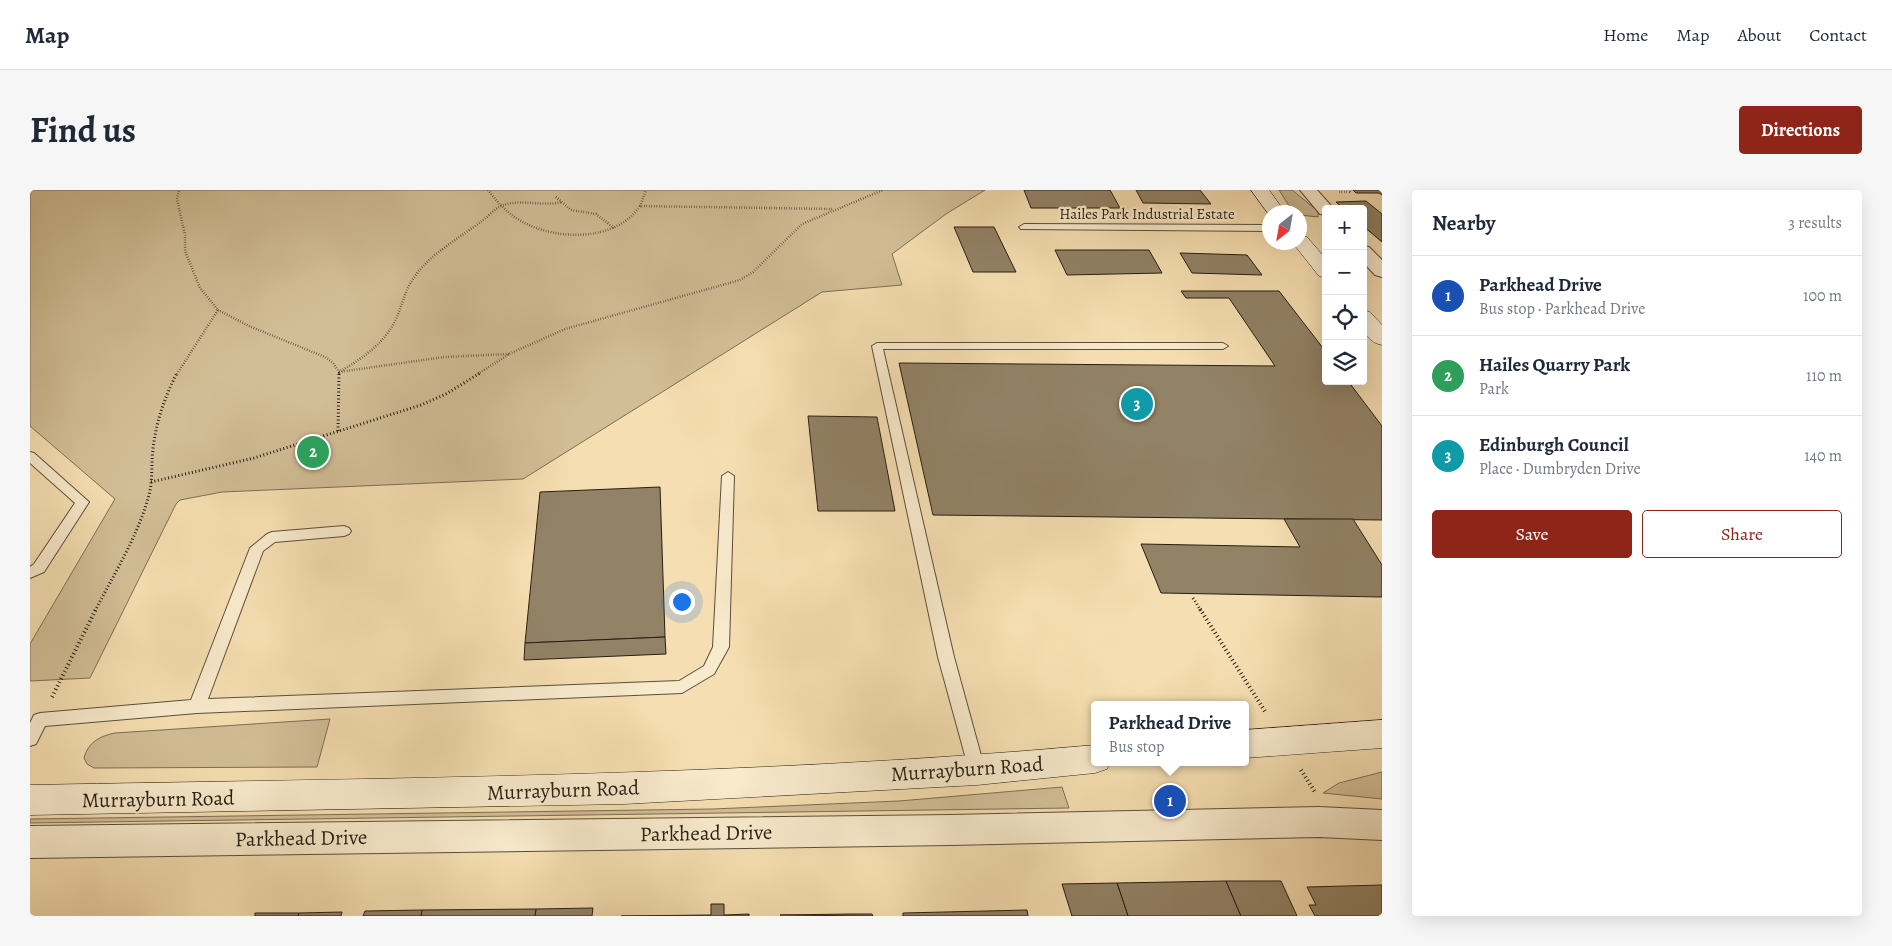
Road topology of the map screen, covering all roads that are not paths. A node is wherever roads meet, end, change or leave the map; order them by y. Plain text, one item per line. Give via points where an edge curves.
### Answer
1 (1260, 190) edge
2 (1308, 190) edge
3 (1271, 205) edge
4 (1322, 206) edge
5 (1024, 227) dead end
6 (1262, 228) edge
7 (1307, 249) edge
8 (1322, 267) edge
9 (1367, 321) edge
10 (1382, 338) edge
11 (1223, 346) dead end
12 (30, 456) edge
13 (728, 476) dead end
14 (344, 531) dead end
15 (30, 573) edge
16 (197, 706) junction
17 (1382, 734) edge
18 (30, 739) edge
19 (1249, 744) edge
20 (1091, 759) edge
21 (977, 770) junction
22 (30, 800) edge
23 (1382, 825) edge
24 (30, 842) edge

1 - 3 street
2 - 4 street
5 - 6 lane, Hailes Park Industrial Estate
7 - 8 street
9 - 10 street
11 - 21 lane via 877,346 946,657
12 - 15 lane via 82,502 40,568
13 - 16 lane via 721,647 709,670 682,687
14 - 16 lane via 272,537 257,548
16 - 18 lane via 40,720
17 - 19 street
20 - 21 street, Murrayburn Road
21 - 22 street, Murrayburn Road via 624,789
23 - 24 street, Parkhead Drive via 1334,822

